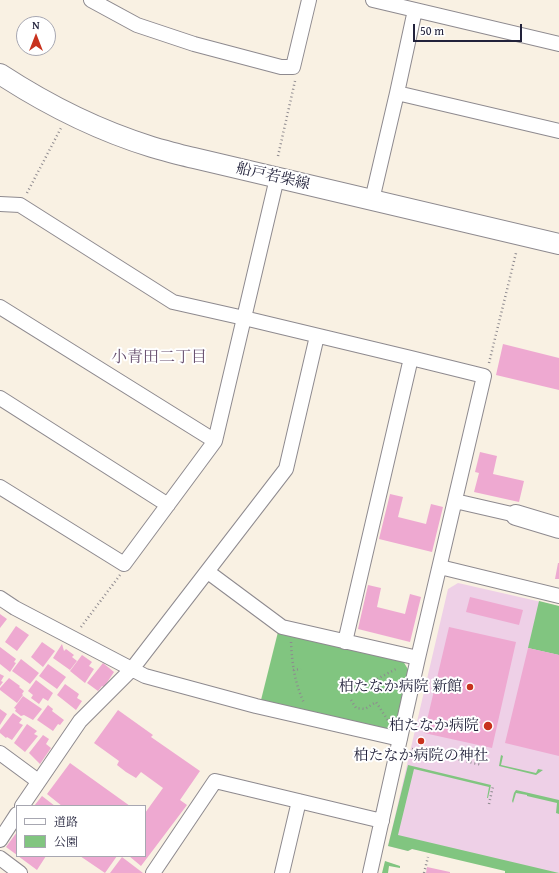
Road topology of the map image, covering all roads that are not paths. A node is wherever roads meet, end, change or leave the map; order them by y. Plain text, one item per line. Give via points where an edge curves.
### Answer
1 (91, 0) edge
2 (310, 0) edge
3 (374, 0) edge
4 (415, 10) junction
5 (559, 44) edge
6 (0, 74) edge
7 (397, 93) junction
8 (559, 131) edge
9 (277, 178) junction
10 (372, 200) junction
11 (0, 204) edge
12 (559, 244) edge
13 (0, 306) edge
14 (244, 318) junction
15 (317, 336) junction
16 (411, 358) junction
17 (0, 398) edge
18 (215, 442) junction
19 (0, 487) edge
20 (455, 501) junction
21 (168, 505) junction
22 (516, 515) joint
23 (559, 528) edge
24 (440, 567) junction
25 (208, 572) junction
26 (559, 596) edge
27 (0, 598) edge
28 (345, 642) junction
29 (418, 658) junction
30 (132, 669) junction
31 (403, 744) junction
32 (0, 753) edge
33 (38, 781) junction
34 (299, 800) junction
35 (23, 805) edge
36 (16, 816) edge
37 (382, 821) junction
38 (0, 840) edge
39 (0, 858) edge
40 (20, 873) edge
41 (153, 873) edge
42 (282, 873) edge
43 (370, 873) edge

1 - 2 street via 137,25 194,44 281,67 293,67
3 - 4 street
4 - 5 street
4 - 7 street
6 - 9 street, 船戸若柴線 via 69,113 112,132 152,147
7 - 8 street
7 - 10 street
9 - 10 street, 船戸若柴線
9 - 14 street
10 - 12 street, 船戸若柴線
11 - 14 street via 20,206 173,302
13 - 18 street
14 - 15 street
14 - 18 street
15 - 16 street
15 - 25 street via 286,469
16 - 20 street via 484,376
16 - 28 street
17 - 21 street
18 - 21 street
19 - 21 street via 124,564
20 - 22 street
20 - 24 street
22 - 23 street
24 - 26 street
24 - 29 street
25 - 28 street via 282,627
25 - 30 street
27 - 30 street
28 - 29 street
29 - 31 street
30 - 31 street via 145,676
30 - 33 street via 80,721
31 - 37 street
32 - 33 street
33 - 35 street
34 - 37 street
34 - 41 street via 215,781
34 - 42 street
36 - 38 street
37 - 43 street
39 - 40 street

